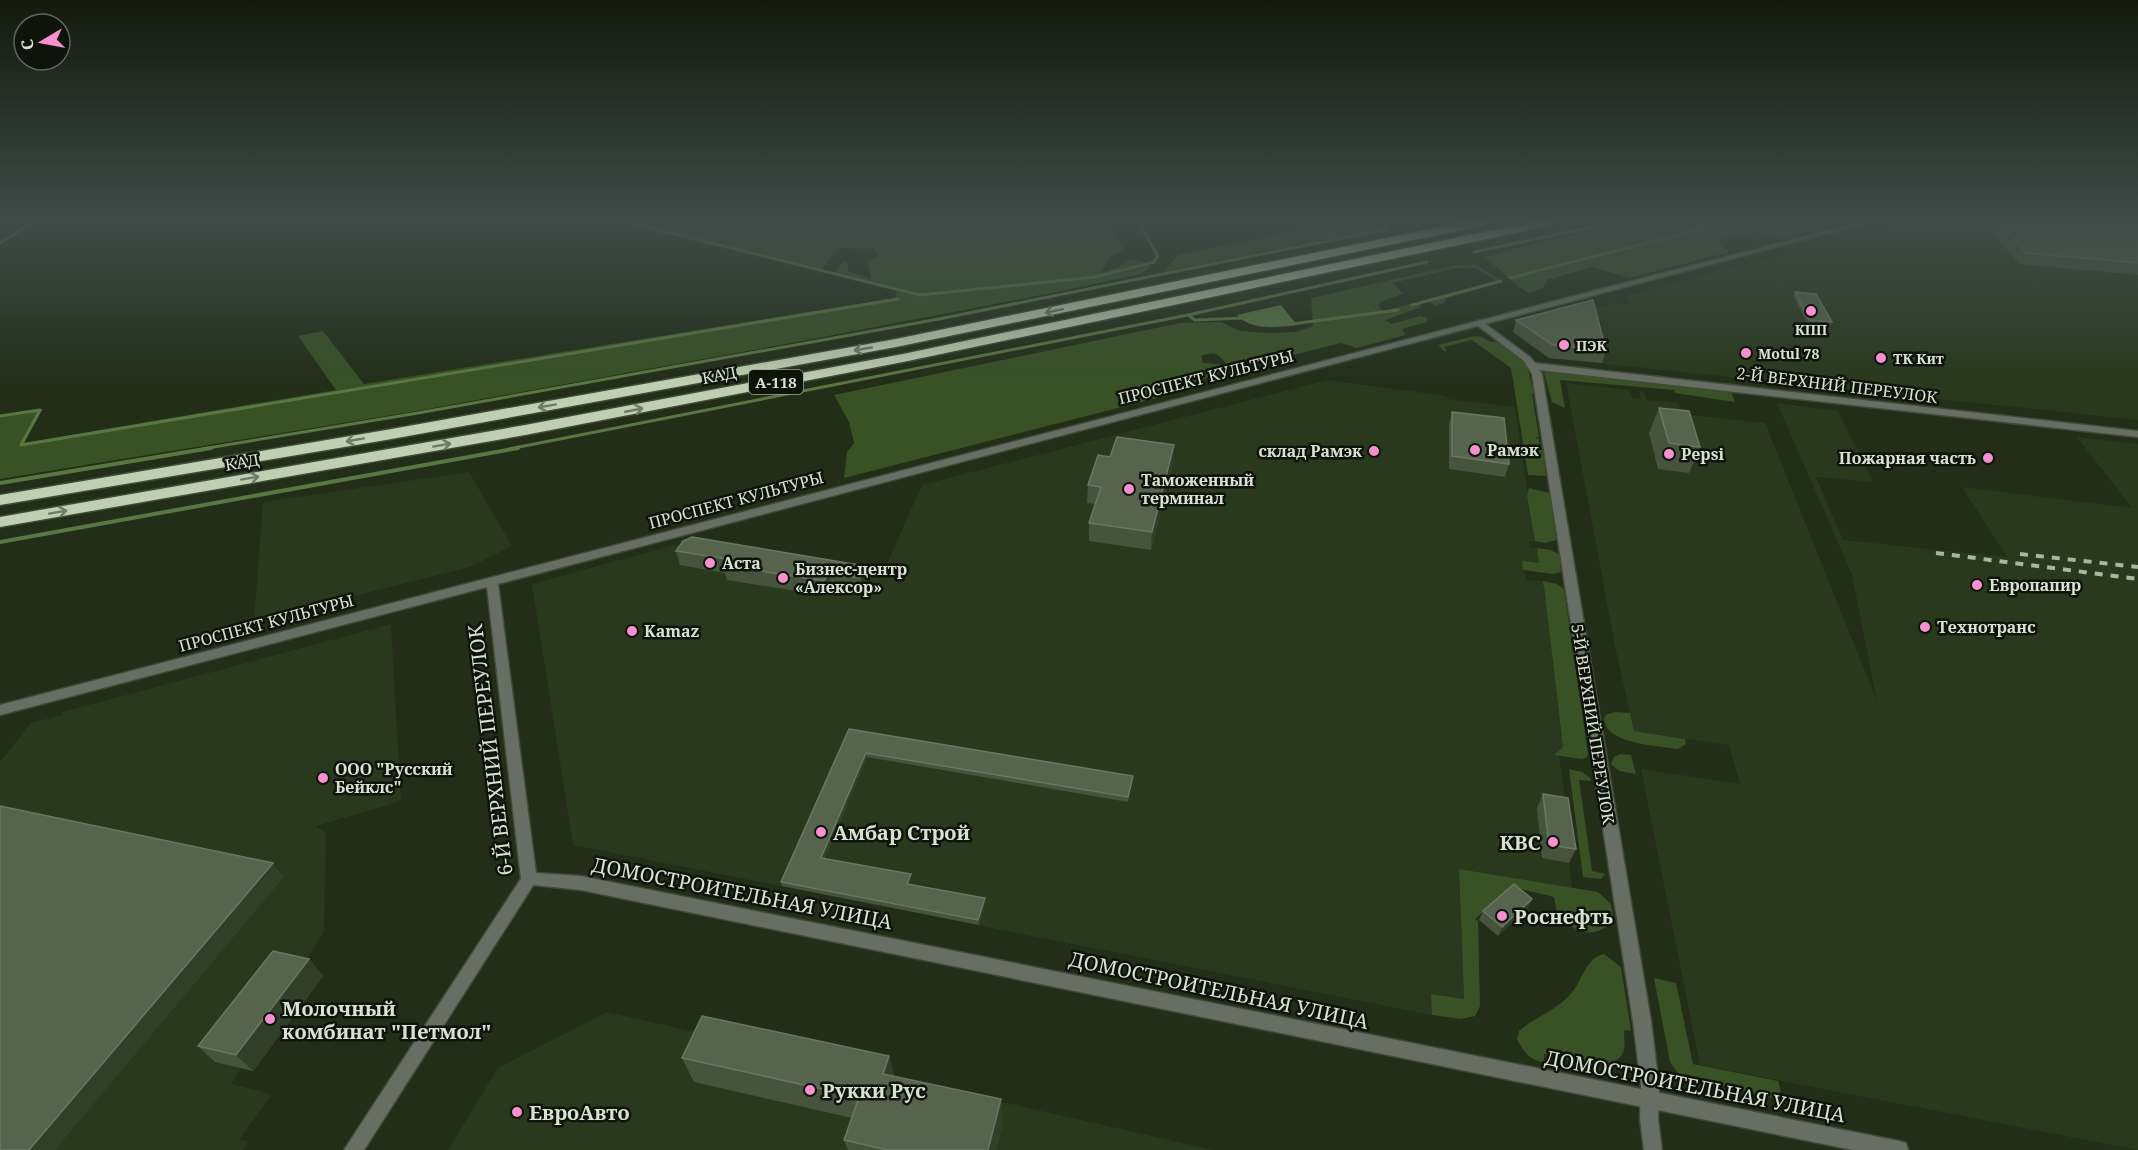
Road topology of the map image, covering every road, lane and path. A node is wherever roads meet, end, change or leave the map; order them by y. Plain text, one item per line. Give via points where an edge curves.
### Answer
1 (1222, 276) edge
2 (1293, 276) edge
3 (1662, 276) edge
4 (1480, 323) junction
5 (1533, 366) junction
6 (2138, 434) edge
7 (0, 500) edge
8 (0, 522) edge
9 (492, 581) junction
10 (0, 710) edge
11 (529, 879) junction
12 (1650, 1100) junction
13 (353, 1150) edge
14 (1653, 1150) edge
15 (1899, 1150) edge

1 -> 7 highway, КАД / А-118 via 896,343
8 -> 2 highway, КАД / А-118 via 525,430 892,360
3 - 4 street, ПРОСПЕКТ КУЛЬТУРЫ
4 - 5 street
4 - 9 street, ПРОСПЕКТ КУЛЬТУРЫ
5 - 6 street, 2-Й ВЕРХНИЙ ПЕРЕУЛОК
5 - 12 street, 5-Й ВЕРХНИЙ ПЕРЕУЛОК via 1642,1021
9 - 10 street, ПРОСПЕКТ КУЛЬТУРЫ
9 - 11 street, 6-Й ВЕРХНИЙ ПЕРЕУЛОК
11 - 12 street, ДОМОСТРОИТЕЛЬНАЯ УЛИЦА via 581,883
11 - 13 street, 6-Й ВЕРХНИЙ ПЕРЕУЛОК
12 - 14 street, 5-Й ВЕРХНИЙ ПЕРЕУЛОК via 1648,1119
12 - 15 street, ДОМОСТРОИТЕЛЬНАЯ УЛИЦА

